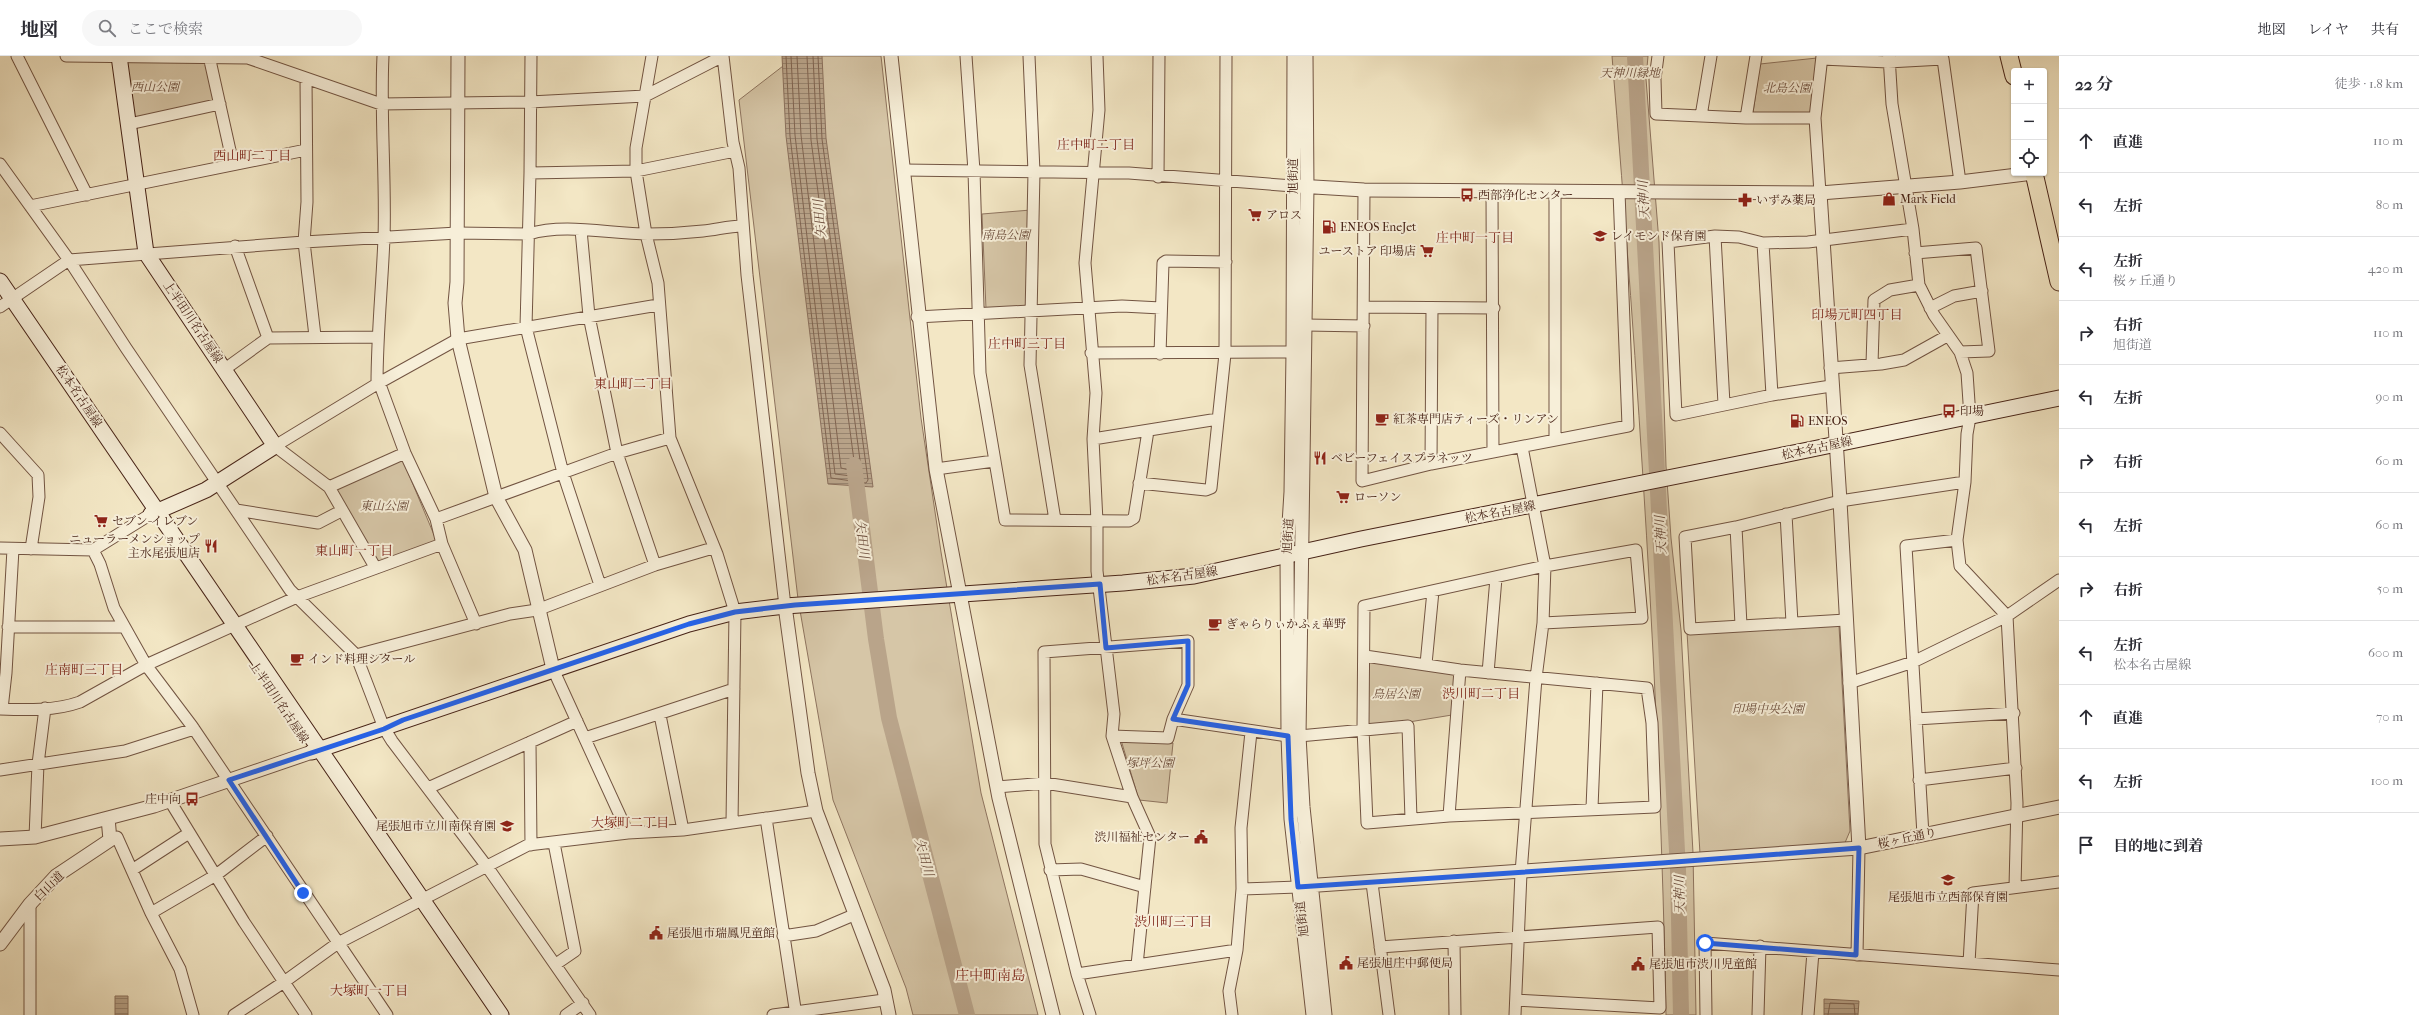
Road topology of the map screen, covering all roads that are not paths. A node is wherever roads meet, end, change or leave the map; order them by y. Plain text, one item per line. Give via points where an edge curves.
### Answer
1 (16, 56) edge
2 (66, 56) edge
3 (119, 56) edge
4 (382, 56) edge
5 (458, 56) edge
6 (531, 56) edge
7 (652, 56) edge
8 (724, 56) edge
9 (891, 56) edge
10 (966, 56) edge
11 (1029, 56) edge
12 (1097, 56) edge
13 (1158, 56) edge
14 (1226, 56) edge
15 (1294, 56) edge
16 (1306, 56) edge
17 (1658, 56) edge
18 (1710, 56) edge
19 (1756, 56) edge
20 (2009, 56) edge
21 (149, 57) edge
22 (209, 57) edge
23 (1822, 57) edge
24 (256, 58) edge
25 (1889, 59) edge
26 (2012, 68) edge
27 (306, 78) junction
28 (645, 96) junction
29 (530, 102) junction
30 (220, 104) junction
31 (381, 104) junction
32 (458, 104) junction
33 (1701, 116) junction
34 (1746, 118) junction
35 (1815, 118) junction
36 (129, 124) junction
37 (306, 150) junction
38 (735, 151) junction
39 (0, 164) edge
40 (233, 164) junction
41 (903, 170) junction
42 (636, 171) junction
43 (974, 171) junction
44 (1034, 172) junction
45 (1094, 172) junction
46 (530, 173) junction
47 (2011, 176) edge
48 (2035, 176) edge
49 (1158, 177) junction
50 (1226, 182) junction
51 (1960, 182) junction
52 (138, 184) junction
53 (1293, 186) junction
54 (1307, 187) junction
55 (1906, 187) junction
56 (1364, 190) junction
57 (1492, 191) junction
58 (1555, 191) junction
59 (1623, 192) junction
60 (1820, 193) junction
61 (87, 195) junction
62 (30, 206) junction
63 (742, 226) junction
64 (581, 230) junction
65 (1913, 230) junction
66 (457, 233) junction
67 (529, 234) junction
68 (646, 234) junction
69 (1715, 236) junction
70 (384, 237) junction
71 (1822, 240) junction
72 (304, 242) junction
73 (1763, 243) junction
74 (236, 246) junction
75 (146, 253) junction
76 (1915, 253) junction
77 (69, 260) junction
78 (1226, 262) junction
79 (0, 281) edge
80 (2059, 282) edge
81 (1919, 284) junction
82 (1982, 291) junction
83 (5, 300) edge
84 (658, 305) junction
85 (1364, 307) junction
86 (1161, 308) junction
87 (1432, 308) junction
88 (1494, 308) junction
89 (1930, 308) junction
90 (1031, 310) junction
91 (1088, 310) junction
92 (978, 313) junction
93 (589, 316) junction
94 (917, 317) junction
95 (1306, 325) junction
96 (1364, 326) junction
97 (526, 327) junction
98 (315, 336) junction
99 (1947, 336) junction
100 (378, 337) junction
101 (268, 338) junction
102 (458, 339) junction
103 (1293, 352) junction
104 (1960, 352) junction
105 (1091, 354) junction
106 (1160, 354) junction
107 (1224, 354) junction
108 (1872, 364) junction
109 (1830, 368) junction
110 (225, 369) junction
111 (378, 383) junction
112 (1831, 386) junction
113 (1772, 395) junction
114 (2059, 398) edge
115 (1724, 404) junction
116 (1970, 417) junction
117 (1218, 419) junction
118 (1148, 431) junction
119 (0, 433) edge
120 (670, 438) junction
121 (1093, 439) junction
122 (1555, 439) junction
123 (1836, 444) junction
124 (275, 446) junction
125 (1522, 447) junction
126 (1492, 452) junction
127 (405, 453) junction
128 (617, 453) junction
129 (994, 461) junction
130 (1431, 464) junction
131 (936, 469) junction
132 (563, 473) junction
133 (1965, 482) junction
134 (217, 483) junction
135 (1139, 483) junction
136 (329, 487) junction
137 (496, 496) junction
138 (1840, 501) junction
139 (1535, 505) junction
140 (236, 510) junction
141 (341, 511) junction
142 (155, 512) junction
143 (1786, 514) junction
144 (436, 519) junction
145 (1055, 520) junction
146 (1098, 522) junction
147 (1736, 527) junction
148 (1956, 540) junction
149 (442, 544) junction
150 (0, 548) edge
151 (713, 548) junction
152 (13, 549) junction
153 (31, 549) junction
154 (93, 550) junction
155 (1302, 552) junction
156 (1287, 556) junction
157 (655, 565) junction
158 (1545, 566) junction
159 (375, 567) junction
160 (1496, 578) junction
161 (2059, 580) edge
162 (1100, 584) junction
163 (600, 585) junction
164 (1434, 591) junction
165 (961, 595) junction
166 (297, 597) junction
167 (790, 606) junction
168 (537, 610) junction
169 (735, 612) junction
170 (2007, 616) junction
171 (1846, 620) junction
172 (1792, 623) junction
173 (476, 624) junction
174 (1543, 624) junction
175 (1741, 625) junction
176 (8, 627) junction
177 (124, 627) junction
178 (233, 627) junction
179 (1106, 648) junction
180 (356, 655) junction
181 (1364, 656) junction
182 (1913, 662) junction
183 (1426, 664) junction
184 (146, 665) junction
185 (553, 669) junction
186 (1460, 670) junction
187 (1488, 673) junction
188 (1536, 678) junction
189 (1849, 682) junction
190 (1597, 683) junction
191 (734, 689) junction
192 (45, 708) junction
193 (1, 709) edge
194 (2014, 713) junction
195 (660, 715) junction
196 (1173, 719) junction
197 (1916, 719) junction
198 (577, 721) junction
199 (384, 728) junction
200 (1363, 728) junction
201 (194, 729) junction
202 (1251, 732) junction
203 (1112, 736) junction
204 (1294, 736) junction
205 (585, 738) junction
206 (530, 742) junction
207 (316, 751) junction
208 (38, 764) junction
209 (2016, 768) junction
210 (0, 770) edge
211 (229, 780) junction
212 (1919, 780) junction
213 (1045, 783) junction
214 (997, 787) junction
215 (428, 788) junction
216 (1132, 797) junction
217 (170, 801) junction
218 (2059, 807) edge
219 (1592, 808) junction
220 (816, 811) junction
221 (1527, 812) junction
222 (1449, 816) junction
223 (2017, 816) junction
224 (108, 818) junction
225 (766, 818) junction
226 (1411, 819) junction
227 (732, 823) junction
228 (683, 830) junction
229 (628, 833) junction
230 (189, 834) junction
231 (1923, 835) junction
232 (267, 836) junction
233 (35, 837) junction
234 (0, 839) edge
235 (110, 840) junction
236 (554, 843) junction
237 (531, 845) junction
238 (1859, 848) junction
239 (488, 868) junction
240 (132, 870) junction
241 (1050, 870) junction
242 (1521, 873) junction
243 (216, 874) junction
244 (2059, 882) edge
245 (1372, 883) junction
246 (1312, 886) junction
247 (1146, 887) junction
248 (1298, 887) junction
249 (2015, 887) junction
250 (1242, 889) junction
251 (419, 903) junction
252 (30, 904) junction
253 (151, 913) junction
254 (856, 914) junction
255 (783, 936) junction
256 (1518, 936) junction
257 (1454, 941) junction
258 (338, 943) junction
259 (0, 944) edge
260 (1760, 946) junction
261 (1380, 947) junction
262 (1237, 950) junction
263 (1813, 952) junction
264 (1856, 955) junction
265 (1969, 963) junction
266 (556, 964) junction
267 (1137, 965) junction
268 (2059, 970) edge
269 (1077, 974) junction
270 (284, 982) junction
271 (884, 1000) junction
272 (1516, 1000) junction
273 (583, 1003) junction
274 (796, 1014) edge
275 (30, 1015) edge
276 (193, 1015) edge
277 (234, 1015) edge
278 (306, 1015) edge
279 (387, 1015) edge
280 (490, 1015) edge
281 (501, 1015) edge
282 (566, 1015) edge
283 (590, 1015) edge
284 (773, 1015) edge
285 (889, 1015) edge
286 (1053, 1015) edge
287 (1090, 1015) edge
288 (1232, 1015) edge
289 (1313, 1015) edge
290 (1325, 1015) edge
291 (1389, 1015) edge
292 (1455, 1015) edge
293 (1515, 1015) edge
294 (1706, 1015) edge
295 (1758, 1015) edge
296 (1808, 1015) edge

1 - 61 street
2 - 3 street
3 - 21 street
3 - 36 main road, 上半田川名古屋線
4 - 31 street
5 - 32 street
6 - 29 street
7 - 28 street
8 - 28 street
8 - 38 street
9 - 41 street
10 - 43 street
11 - 44 street
12 - 45 street via 1099,110
13 - 49 street
14 - 50 street
15 - 53 street, 旭街道
16 - 54 street, 旭街道
17 - 33 street via 1655,79 1656,114
18 - 33 street
19 - 34 street
20 - 26 main road
21 - 22 street
22 - 24 street
22 - 30 street
23 - 25 street
23 - 35 street
24 - 27 street
25 - 51 street via 1943,59
25 - 55 street via 1892,104
27 - 31 street
27 - 37 street
28 - 29 street
28 - 42 street via 636,148
29 - 32 street
29 - 46 street
30 - 36 street
30 - 40 street
31 - 32 street
31 - 70 street
32 - 66 street
33 - 34 street
34 - 35 street
35 - 60 street
36 - 52 main road, 上半田川名古屋線
37 - 40 street
37 - 72 street via 307,202
38 - 42 street
38 - 63 street
39 - 62 street
40 - 52 street
41 - 43 street
41 - 94 street
42 - 46 street
42 - 68 street
43 - 44 street
43 - 92 street
44 - 45 street
44 - 90 street
45 - 49 street
45 - 91 street via 1085,263
46 - 67 street
47 - 51 street
48 - 80 main road
49 - 50 street
50 - 53 street
50 - 78 street
51 - 55 street
52 - 61 street
52 - 75 main road, 上半田川名古屋線
53 - 54 street
53 - 103 street, 旭街道
54 - 56 street
54 - 95 street, 旭街道
55 - 60 street
55 - 65 street
56 - 57 street
56 - 85 street
57 - 58 street
57 - 88 street
58 - 59 street
58 - 122 street
59 - 60 street
59 - 122 street via 1628,426
60 - 71 street
61 - 62 street
62 - 77 street
63 - 68 street
63 - 167 street
64 - 67 street via 538,231
64 - 68 street
64 - 93 street
65 - 71 street
65 - 76 street
66 - 67 street
66 - 70 street
66 - 102 street via 455,303
67 - 97 street
68 - 84 street via 658,283
69 - 73 street
69 - 115 street
69 - 115 street via 1668,242 1676,415
70 - 72 street
70 - 100 street
71 - 73 street
71 - 109 street
72 - 74 street
72 - 98 street
73 - 113 street
74 - 75 street
74 - 101 street
75 - 77 street
75 - 110 main road, 上半田川名古屋線
76 - 81 street
76 - 82 street via 1976,248
77 - 83 street
77 - 134 street
78 - 86 street via 1166,261 1161,268
78 - 107 street
79 - 83 main road, 松本名古屋線
81 - 89 street
81 - 108 street via 1890,290 1874,300
82 - 89 street via 1954,296
82 - 104 street via 1989,351
83 - 142 main road, 松本名古屋線
84 - 93 street
84 - 120 street via 665,351
85 - 87 street
85 - 96 street
86 - 91 street via 1122,306
86 - 106 street
87 - 88 street
87 - 130 street
88 - 126 street
89 - 99 street
90 - 91 street
90 - 92 street
90 - 145 street via 1030,364
91 - 105 street
92 - 94 street
92 - 129 street via 980,373
93 - 97 street
93 - 128 street
94 - 131 street
95 - 96 street
95 - 155 street, 旭街道
96 - 130 street via 1362,481
97 - 102 street
97 - 132 street
98 - 100 street
98 - 101 street
99 - 104 street
99 - 108 street via 1904,360
100 - 111 street
101 - 110 street
102 - 111 street
102 - 137 street
103 - 107 street
103 - 156 street, 旭街道 via 1291,492
104 - 116 street via 1967,373
105 - 106 street
105 - 121 street via 1096,393
106 - 107 street
107 - 117 street
108 - 109 street
109 - 112 street
110 - 124 main road, 上半田川名古屋線
111 - 124 street
111 - 127 street
112 - 113 street
112 - 123 street
113 - 115 street
114 - 116 main road, 松本名古屋線
116 - 123 main road, 松本名古屋線
116 - 133 street
117 - 118 street
117 - 135 street via 1211,488 1206,490
118 - 121 street
118 - 135 street
119 - 153 street via 38,475 39,497
120 - 128 street
120 - 151 street
121 - 146 street
122 - 125 street
123 - 138 street
123 - 139 main road, 松本名古屋線
124 - 134 main road
124 - 136 street
125 - 126 street
125 - 139 street
126 - 130 street
127 - 136 street
127 - 144 street
128 - 132 street
128 - 157 street
129 - 131 street
129 - 145 street via 1005,520
131 - 165 street
132 - 137 street
132 - 163 street
133 - 138 street
133 - 148 street
134 - 140 street
134 - 142 main road
135 - 146 street via 1134,518 1130,521
136 - 141 street
137 - 144 street
137 - 168 street via 525,550
138 - 143 street
138 - 171 street
139 - 155 main road, 松本名古屋線
139 - 158 street
140 - 141 street via 318,523
140 - 166 street
141 - 159 street
142 - 154 street
142 - 178 main road, 上半田川名古屋線
143 - 147 street
143 - 172 street
144 - 149 street
145 - 146 street
146 - 162 street via 1097,571
147 - 175 street
147 - 175 street via 1685,537 1688,598 1690,629
148 - 170 street via 1960,566
148 - 182 street via 1906,546
149 - 159 street
149 - 173 street
150 - 152 street
151 - 157 street
151 - 169 street
152 - 153 street
152 - 176 street
153 - 154 street
154 - 177 street via 114,608
155 - 156 main road, 松本名古屋線
155 - 204 street, 旭街道
156 - 162 main road, 松本名古屋線 via 1194,576
156 - 204 street, 旭街道
157 - 163 street
158 - 160 street
158 - 174 street
158 - 174 street via 1636,550 1642,618
159 - 166 street
160 - 164 street
160 - 187 street
161 - 170 street
162 - 165 main road, 松本名古屋線
162 - 179 street
163 - 168 street
164 - 181 street via 1364,606
164 - 183 street
165 - 167 main road, 松本名古屋線
165 - 214 street
166 - 178 street
166 - 180 street
167 - 169 main road, 松本名古屋線
167 - 220 street via 808,773
168 - 173 street via 510,614
168 - 185 street
169 - 185 main road, 松本名古屋線 via 689,624
169 - 191 street
170 - 182 street
170 - 194 street
171 - 172 street
171 - 189 street
172 - 175 street
173 - 180 street
174 - 188 street
176 - 177 street
176 - 193 street
177 - 184 street
178 - 184 street
178 - 207 main road, 上半田川名古屋線
179 - 196 street via 1188,641 1188,685
179 - 203 street via 1114,714
179 - 213 street via 1044,652
180 - 199 street
181 - 183 street
181 - 200 street
182 - 189 street
182 - 197 street
183 - 186 street
184 - 192 street via 80,702
184 - 201 street
185 - 198 street
185 - 199 main road, 松本名古屋線
186 - 187 street
186 - 222 street
187 - 188 street
188 - 190 street
188 - 221 street
189 - 238 street
190 - 219 street
190 - 219 street via 1647,688 1652,724 1656,807
191 - 195 street
191 - 227 street
192 - 193 street
192 - 208 street
194 - 197 street
194 - 209 street
195 - 205 street
195 - 228 street
196 - 202 street
196 - 203 street via 1168,738
197 - 212 street
198 - 205 street
198 - 206 street
199 - 207 main road, 松本名古屋線
199 - 215 street
200 - 204 street
200 - 226 street via 1408,726
200 - 226 street via 1367,823
201 - 208 street via 125,751
201 - 211 street via 219,769
202 - 204 street
202 - 250 street via 1241,828
203 - 216 street
204 - 246 street, 旭街道
204 - 248 street, 旭街道 via 1291,819
205 - 229 street
206 - 215 street
206 - 237 street
207 - 211 street
207 - 251 main road, 上半田川名古屋線
208 - 210 street
208 - 233 street
209 - 212 street
209 - 223 street
211 - 217 street
211 - 232 street
212 - 231 street
213 - 214 street
213 - 216 street
213 - 241 street via 1045,844
214 - 286 street
215 - 239 street
216 - 247 street via 1150,837
217 - 224 street
217 - 230 street
218 - 223 street, 桜ヶ丘通り
219 - 221 street
220 - 225 street
220 - 254 street
221 - 222 street
221 - 242 street
222 - 226 street
223 - 231 street, 桜ヶ丘通り
223 - 249 street
224 - 233 street
224 - 235 street
225 - 227 street
225 - 255 street
227 - 228 street
228 - 229 street
229 - 236 street
230 - 240 street
230 - 243 street
231 - 238 street, 桜ヶ丘通り
232 - 243 street
232 - 258 street
233 - 234 street
235 - 240 street via 117,837
235 - 252 street, 白山道 via 56,876
236 - 237 street
236 - 266 street via 575,951
237 - 239 street
238 - 242 street, 桜ヶ丘通り
238 - 264 street
239 - 251 street
239 - 266 street
240 - 253 street
241 - 247 street via 1081,869
241 - 269 street
242 - 245 street, 桜ヶ丘通り
242 - 256 street
243 - 253 street
243 - 270 street
244 - 249 street
245 - 246 street, 桜ヶ丘通り
245 - 261 street
246 - 248 street, 桜ヶ丘通り
246 - 290 street, 旭街道
247 - 267 street
248 - 250 street
248 - 289 street, 旭街道
249 - 265 street via 1973,893
250 - 262 street
251 - 258 street
251 - 280 main road, 上半田川名古屋線
251 - 281 main road, 上半田川名古屋線
252 - 259 street, 白山道
252 - 275 street
253 - 276 street via 180,969
254 - 255 street via 816,931
254 - 271 street via 884,990
255 - 274 street
256 - 257 street
256 - 272 street
256 - 272 street via 1658,927 1660,1008
257 - 261 street
257 - 292 street
258 - 270 street
258 - 279 street
260 - 263 street
260 - 294 street via 1705,943
260 - 295 street
261 - 291 street
262 - 267 street
262 - 288 street via 1230,991
263 - 264 street
263 - 296 street
264 - 265 street
265 - 268 street
266 - 273 street
267 - 269 street
269 - 287 street
270 - 277 street
270 - 278 street
271 - 274 street
271 - 285 street
272 - 293 street
273 - 282 street
273 - 283 street
274 - 284 street

